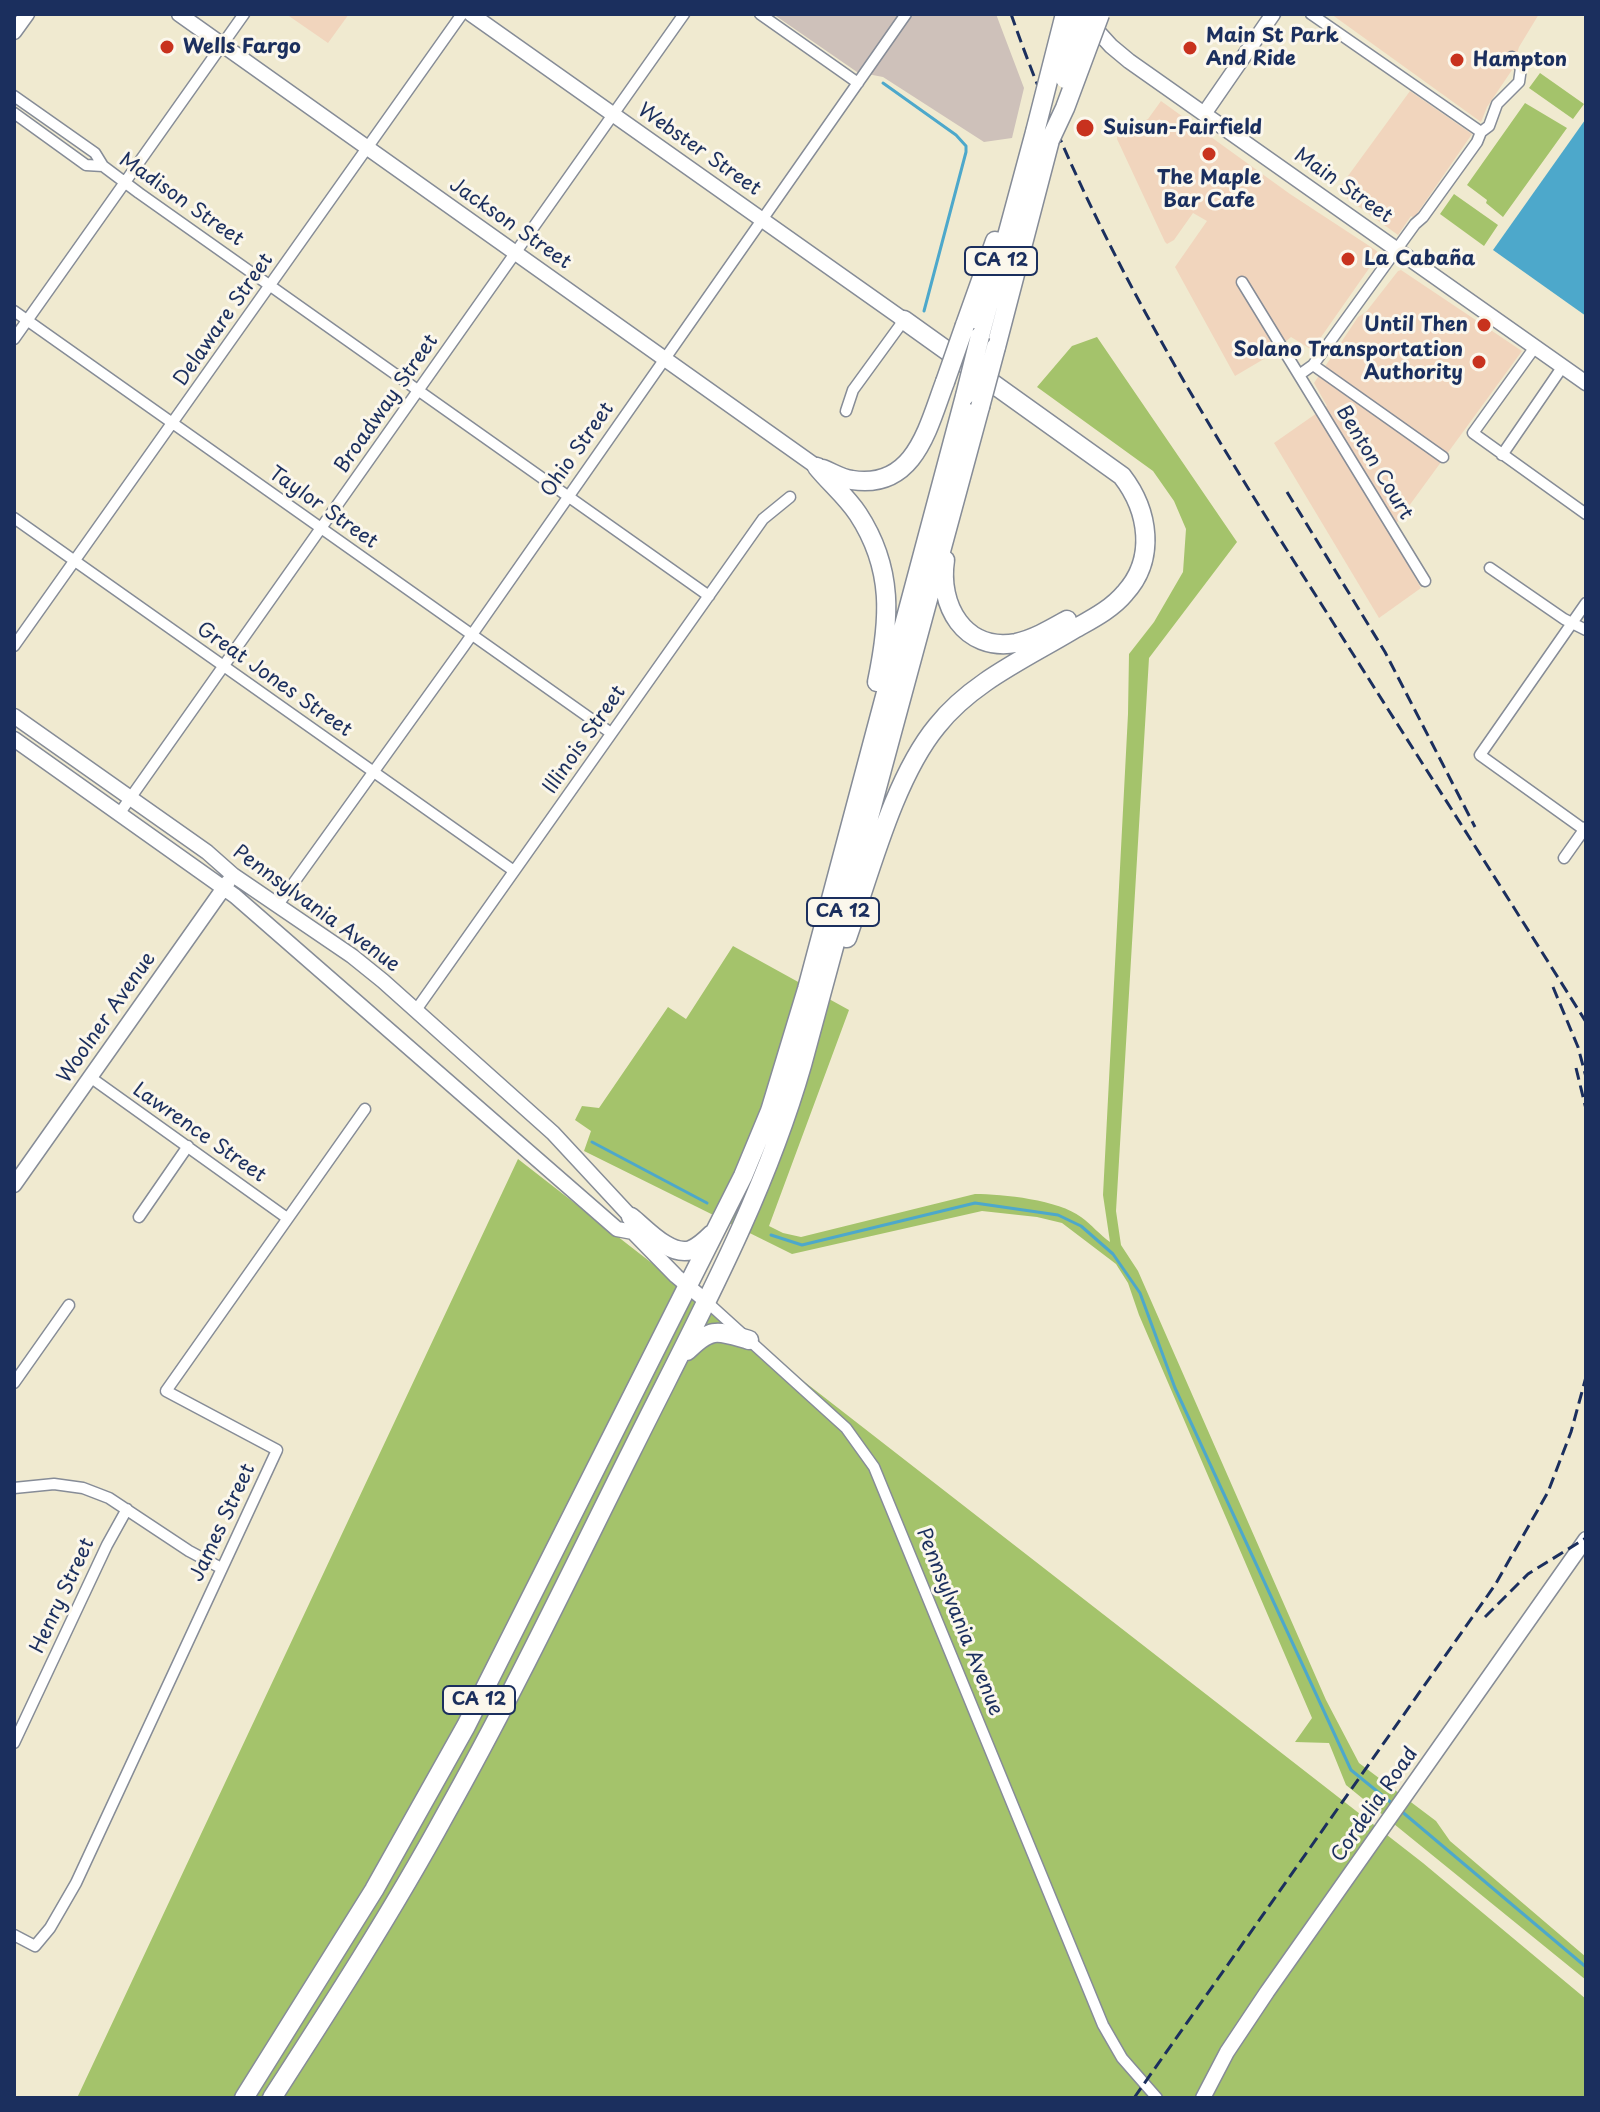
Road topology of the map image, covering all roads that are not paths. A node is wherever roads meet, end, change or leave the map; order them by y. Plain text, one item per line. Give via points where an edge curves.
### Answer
1 (27, 14) edge
2 (179, 14) edge
3 (244, 14) edge
4 (462, 14) edge
5 (471, 14) edge
6 (684, 14) edge
7 (760, 14) edge
8 (906, 14) edge
9 (1065, 14) edge
10 (1083, 14) edge
11 (1100, 14) edge
12 (1273, 14) edge
13 (1311, 14) edge
14 (14, 32) edge
15 (222, 44) junction
16 (1512, 57) dead end
17 (858, 83) junction
18 (14, 96) edge
19 (14, 113) edge
20 (613, 114) junction
21 (1204, 114) junction
22 (1481, 132) junction
23 (1042, 136) junction
24 (368, 148) junction
25 (103, 166) junction
26 (125, 182) junction
27 (763, 219) junction
28 (1397, 249) junction
29 (515, 254) junction
30 (1242, 282) dead end
31 (270, 285) junction
32 (14, 311) edge
33 (904, 320) junction
34 (27, 321) junction
35 (973, 330) junction
36 (14, 339) edge
37 (1535, 347) junction
38 (665, 359) junction
39 (1313, 365) junction
40 (1563, 366) junction
41 (1299, 375) junction
42 (1586, 383) edge
43 (418, 391) junction
44 (846, 411) dead end
45 (172, 423) junction
46 (1502, 455) junction
47 (1443, 457) dead end
48 (817, 467) junction
49 (568, 497) junction
50 (790, 497) dead end
51 (952, 513) junction
52 (1586, 514) edge
53 (14, 518) edge
54 (1142, 519) junction
55 (321, 529) junction
56 (75, 561) junction
57 (1490, 568) dead end
58 (1425, 581) dead end
59 (709, 596) junction
60 (1586, 603) edge
61 (1572, 623) junction
62 (1586, 630) edge
63 (471, 635) junction
64 (14, 646) edge
65 (224, 667) junction
66 (14, 716) edge
67 (611, 733) junction
68 (14, 739) edge
69 (373, 772) junction
70 (130, 798) junction
71 (119, 814) junction
72 (1585, 829) edge
73 (1564, 858) dead end
74 (839, 866) junction
75 (514, 871) junction
76 (233, 875) junction
77 (224, 888) junction
78 (277, 906) junction
79 (821, 995) junction
80 (416, 1010) junction
81 (90, 1077) junction
82 (365, 1109) dead end
83 (188, 1146) junction
84 (14, 1185) edge
85 (139, 1217) dead end
86 (287, 1218) junction
87 (632, 1225) junction
88 (717, 1230) junction
89 (688, 1287) junction
90 (707, 1302) junction
91 (69, 1305) dead end
92 (749, 1340) junction
93 (677, 1361) junction
94 (14, 1383) edge
95 (14, 1488) edge
96 (127, 1509) junction
97 (1586, 1539) edge
98 (221, 1568) junction
99 (14, 1743) edge
100 (14, 1935) edge
101 (1155, 2097) edge
102 (244, 2098) edge
103 (272, 2098) edge
104 (1203, 2098) edge

1 - 14 main road
2 - 15 main road, Jackson Street
3 - 15 street
4 - 24 street, Delaware Street
5 - 20 main road, Webster Street
6 - 20 street, Broadway Street
7 - 17 street
8 - 17 street, Ohio Street
9 - 23 highway, CA 12, bridge
10 - 21 main road, Main Street via 1111,46
10 - 23 highway, CA 12, bridge
11 - 23 highway, bridge via 1065,108
12 - 21 main road
13 - 22 street
15 - 24 main road, Jackson Street
15 - 26 street
16 - 22 street via 1521,68 1519,82 1497,104
17 - 27 street, Ohio Street
18 - 25 street, Madison Street via 95,153
19 - 25 street, Madison Street via 86,165
20 - 27 main road, Webster Street
20 - 29 street, Broadway Street
21 - 28 main road, Main Street
22 - 28 street
23 - 35 highway, CA 12 via 1018,184
23 - 51 highway, CA 12, bridge via 1034,203
24 - 29 main road, Jackson Street
24 - 31 street, Delaware Street
25 - 26 street, Madison Street
26 - 31 street, Madison Street
26 - 34 street
27 - 33 main road, Webster Street
27 - 38 street, Ohio Street
28 - 37 main road, Main Street
28 - 39 street
29 - 38 main road, Jackson Street
29 - 43 street, Broadway Street
30 - 41 street, Benton Court
31 - 43 street, Madison Street
31 - 45 street, Delaware Street
32 - 34 street, Taylor Street
33 - 44 street via 853,390
33 - 54 highway via 1108,464 1130,487
34 - 36 street
34 - 45 street, Taylor Street
35 - 48 highway, bridge via 909,462 866,481
35 - 74 highway, CA 12, bridge via 965,396
37 - 40 main road, Main Street
37 - 46 street via 1473,433
38 - 48 main road, Jackson Street
38 - 49 street, Ohio Street
39 - 41 street
39 - 47 street
40 - 42 main road, Main Street
40 - 46 street
41 - 58 street, Benton Court
43 - 49 street, Madison Street
43 - 55 street, Broadway Street
45 - 55 street, Taylor Street
45 - 56 street, Delaware Street
46 - 52 street
48 - 74 highway via 844,495 870,535 883,574 888,617 841,826
49 - 59 street, Madison Street
49 - 63 street, Ohio Street
50 - 59 street, Illinois Street via 763,519
51 - 54 highway via 944,595 963,628 995,643 1034,638 1110,595 1135,560
51 - 79 highway, CA 12
53 - 56 street, Great Jones Street
54 - 79 highway via 1147,530 1142,564 1127,592 1098,616 977,688 923,745 900,789 839,961
55 - 63 street, Taylor Street
55 - 65 street, Broadway Street
56 - 64 street, Delaware Street
56 - 65 street, Great Jones Street
57 - 61 street
59 - 67 street, Illinois Street
60 - 61 street
61 - 62 street
61 - 72 street via 1480,755
63 - 67 street, Taylor Street
63 - 69 street, Ohio Street
65 - 69 street, Great Jones Street
65 - 70 street, Broadway Street
66 - 70 main road, Pennsylvania Avenue
67 - 75 street, Illinois Street
68 - 71 main road, Pennsylvania Avenue
69 - 75 street, Great Jones Street
69 - 78 street, Ohio Street
70 - 71 street, Broadway Street
70 - 76 main road, Pennsylvania Avenue
71 - 77 main road, Pennsylvania Avenue
72 - 73 street
74 - 88 highway, CA 12 via 770,1111
75 - 80 street, Illinois Street
76 - 77 main road, Woolner Avenue
76 - 78 main road, Pennsylvania Avenue
77 - 81 main road, Woolner Avenue
77 - 87 main road, Pennsylvania Avenue via 617,1229
78 - 80 main road, Pennsylvania Avenue via 352,956
79 - 90 highway, CA 12 via 775,1152
80 - 87 main road, Pennsylvania Avenue via 553,1133
81 - 83 street, Lawrence Street
81 - 84 main road, Woolner Avenue
82 - 86 street, James Street
83 - 85 street
83 - 86 street, Lawrence Street
86 - 98 street, James Street via 166,1391 277,1450
87 - 88 highway via 681,1251 692,1250
87 - 89 main road, Pennsylvania Avenue
88 - 89 highway, CA 12
89 - 90 main road, Pennsylvania Avenue
89 - 102 highway, CA 12 via 421,1810
90 - 92 street, Pennsylvania Avenue
90 - 93 highway, CA 12
91 - 94 street
92 - 93 highway via 705,1333
92 - 101 street, Pennsylvania Avenue via 846,1428 874,1467 1103,2025
93 - 103 highway, CA 12 via 452,1803
95 - 96 street via 83,1488
96 - 98 street
96 - 99 street, Henry Street
97 - 104 main road, Cordelia Road via 1235,2040
98 - 100 street, James Street via 76,1883 35,1946

